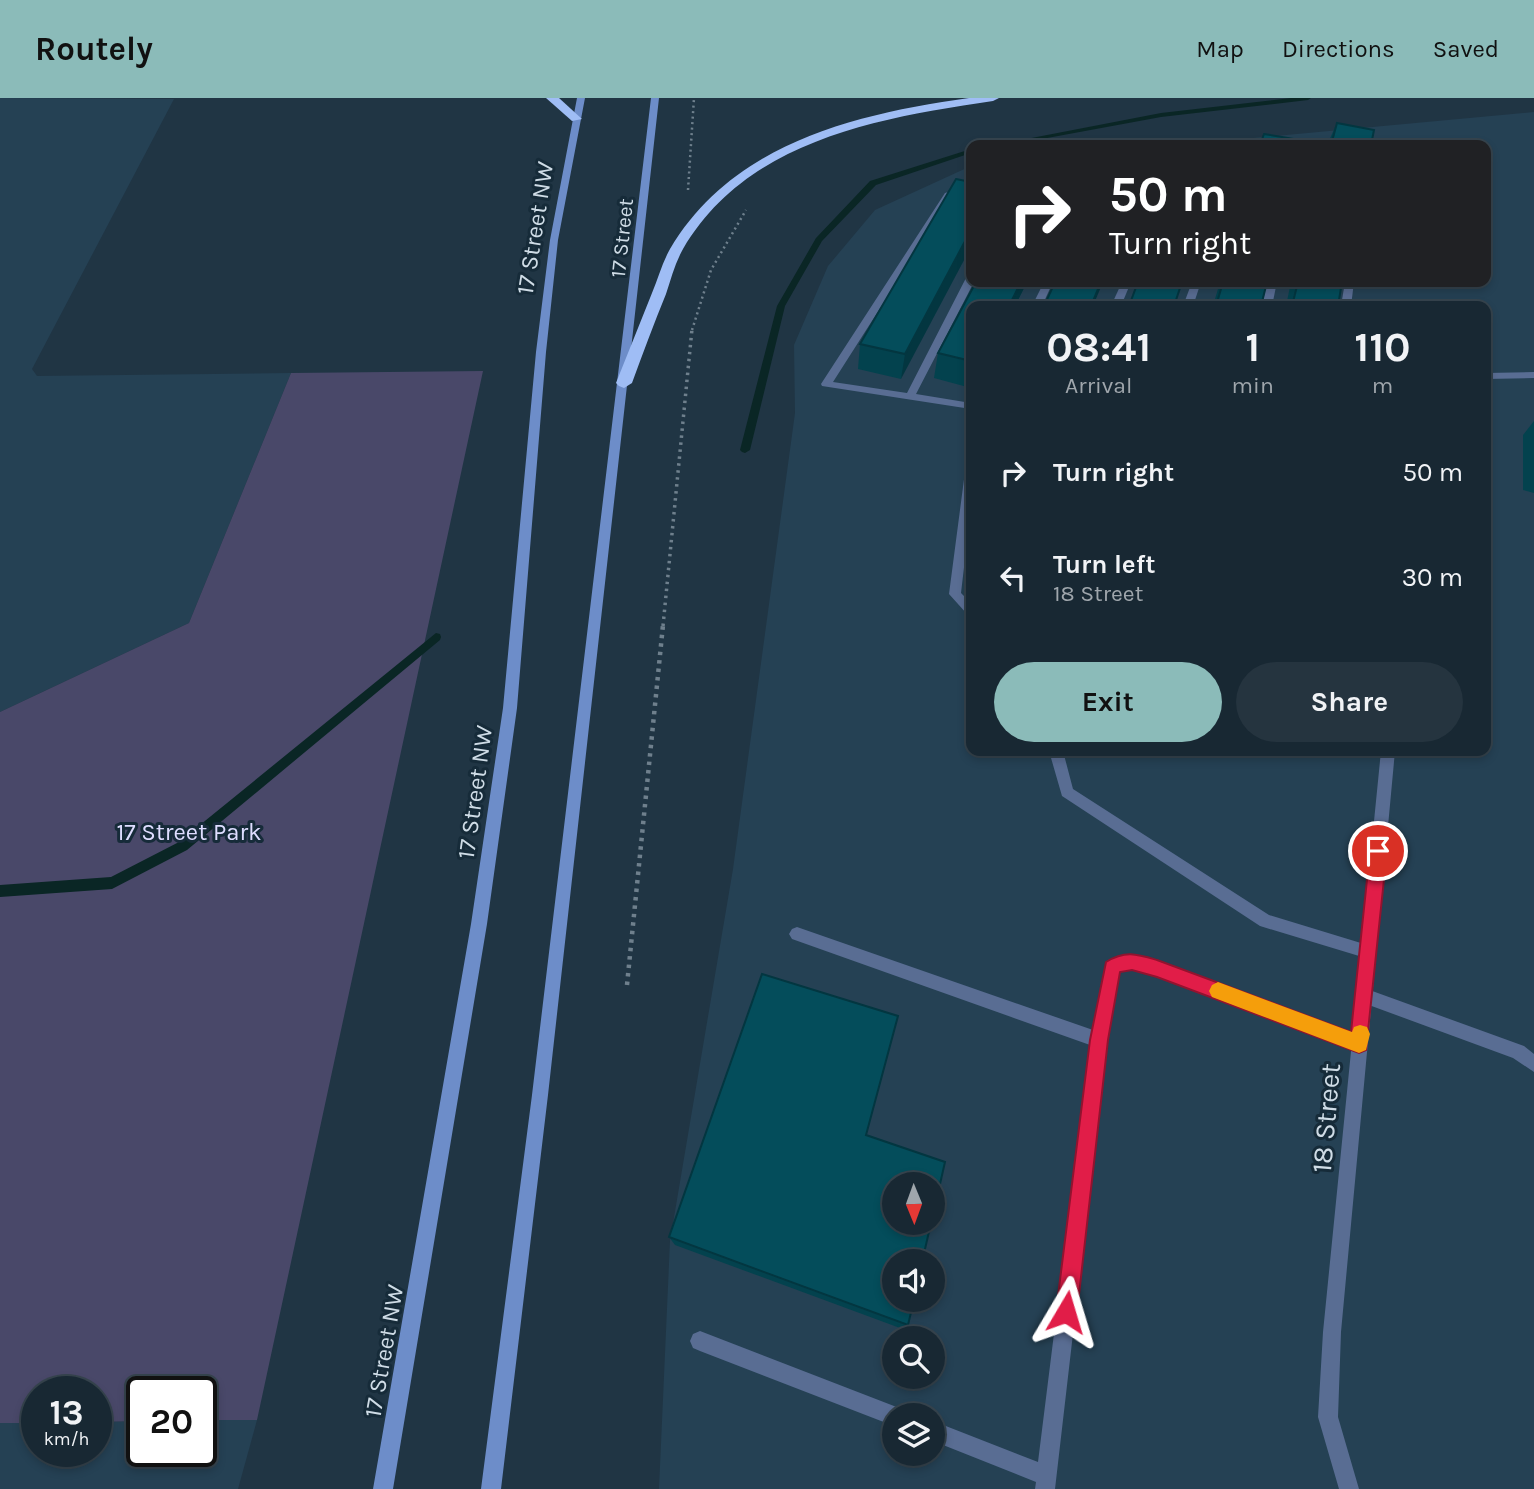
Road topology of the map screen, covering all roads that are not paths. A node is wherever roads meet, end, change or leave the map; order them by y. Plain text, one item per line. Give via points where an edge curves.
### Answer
1 (552, 98) edge
2 (581, 98) edge
3 (655, 98) edge
4 (993, 98) edge
5 (576, 119) junction
6 (966, 190) edge
7 (948, 195) junction
8 (966, 200) edge
9 (966, 287) edge
10 (1534, 375) edge
11 (1491, 376) edge
12 (624, 383) junction
13 (910, 397) junction
14 (966, 405) edge
15 (966, 505) edge
16 (966, 606) edge
17 (1057, 756) edge
18 (1388, 756) edge
19 (797, 934) dead end
20 (1369, 951) junction
21 (1364, 996) junction
22 (1099, 1040) junction
23 (1359, 1044) junction
24 (1534, 1064) edge
25 (700, 1341) dead end
26 (882, 1411) edge
27 (945, 1437) edge
28 (1046, 1482) edge
29 (383, 1489) edge
30 (491, 1489) edge
31 (1349, 1489) edge

1 - 5 highway
2 - 5 main road, 17 Street NW
3 - 12 main road, 17 Street
4 - 12 highway via 857,122 816,136 736,180 712,201 676,249
5 - 29 main road, 17 Street NW via 551,265 510,708 479,924
6 - 7 street
7 - 8 street
7 - 13 street via 826,384
9 - 13 street
10 - 11 street
12 - 30 main road
13 - 14 street
15 - 16 street via 955,594
17 - 20 street via 1067,792 1265,921
18 - 20 street, 18 Street
19 - 22 street
20 - 21 street, 18 Street
21 - 23 street, 18 Street
21 - 24 street via 1518,1052
22 - 23 street via 1112,968 1132,961
22 - 28 street
23 - 31 street, 18 Street via 1328,1417
25 - 26 street
27 - 28 street

